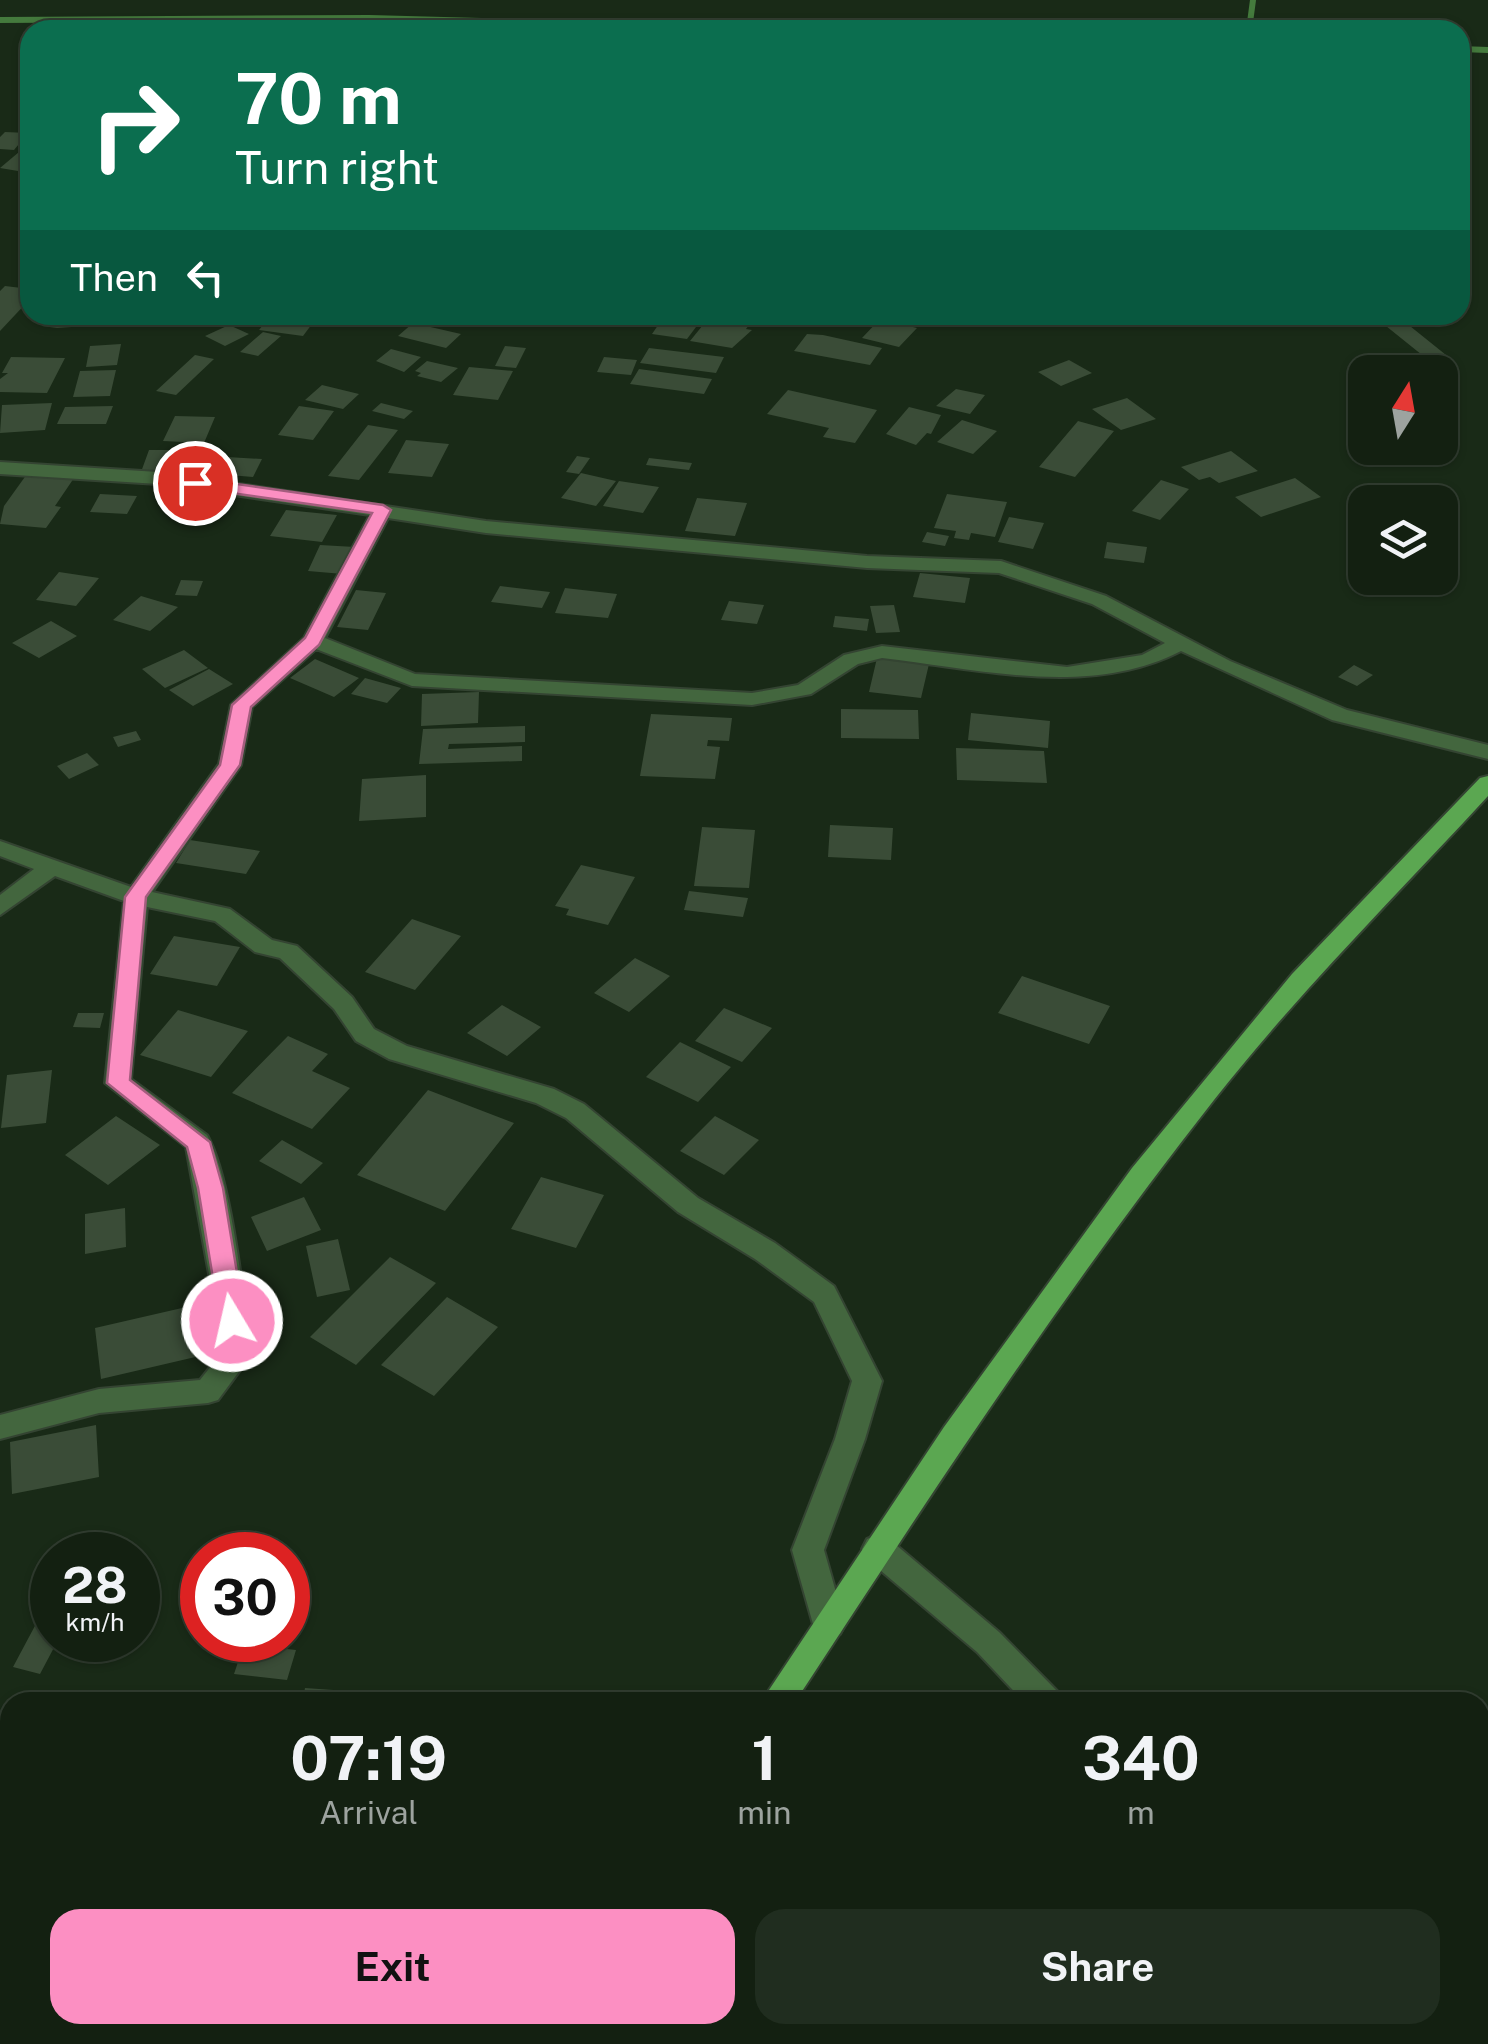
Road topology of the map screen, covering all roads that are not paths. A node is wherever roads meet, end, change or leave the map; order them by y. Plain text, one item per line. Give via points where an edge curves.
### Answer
1 (0, 468) edge
2 (383, 510) junction
3 (313, 641) junction
4 (1181, 643) junction
5 (1488, 752) edge
6 (1485, 791) edge
7 (0, 848) edge
8 (51, 867) junction
9 (136, 897) junction
10 (0, 907) edge
11 (0, 1427) edge
12 (878, 1549) junction
13 (828, 1624) junction
14 (784, 1692) edge
15 (1036, 1692) edge

1 - 2 street via 158,478
2 - 3 street
2 - 4 street via 486,527 867,562 1000,566 1098,600
3 - 4 street via 412,680 752,700 804,690 850,659 882,652 1067,673 1148,660
3 - 9 street via 242,705 230,765
4 - 5 street via 1340,715
6 - 12 main road via 1276,1008 1128,1193
7 - 8 street
8 - 9 street
8 - 10 street
9 - 11 street via 118,1083 198,1142 238,1354 208,1391 98,1401
9 - 13 street via 222,915 264,946 288,952 344,1004 364,1036 398,1053 575,1111 688,1204 824,1294 867,1381 808,1550
12 - 13 main road
12 - 15 street via 988,1642
13 - 14 main road

